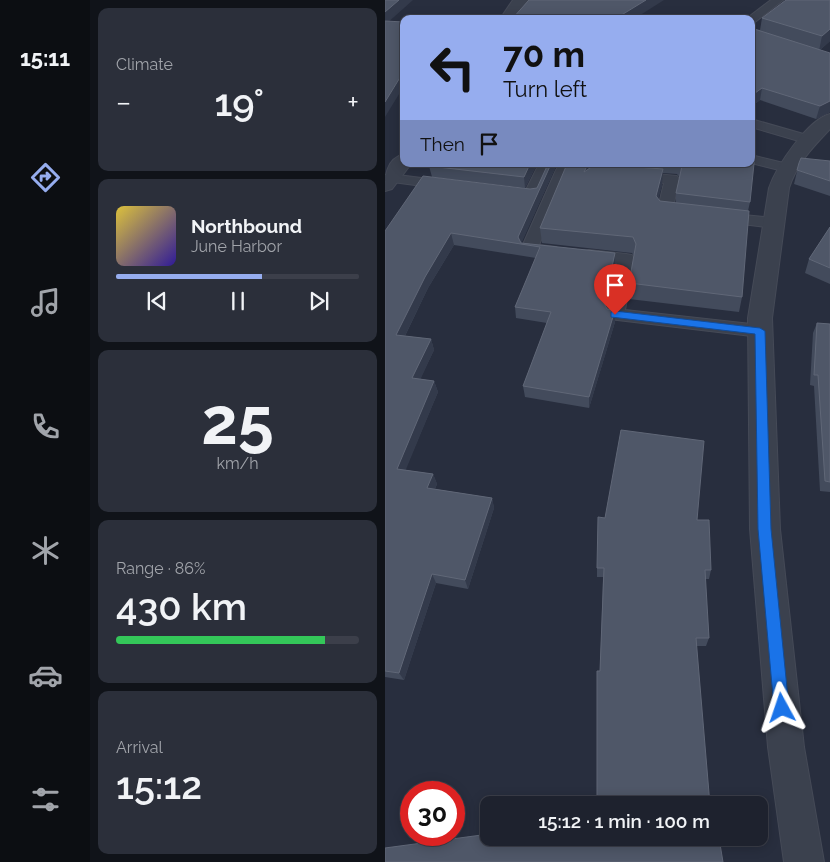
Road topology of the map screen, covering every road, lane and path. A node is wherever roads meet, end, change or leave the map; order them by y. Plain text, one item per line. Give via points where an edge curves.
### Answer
1 (521, 0) edge
2 (778, 0) edge
3 (510, 15) edge
4 (755, 17) edge
5 (830, 119) edge
6 (755, 124) edge
7 (809, 140) junction
8 (755, 159) edge
9 (400, 166) edge
10 (545, 167) edge
11 (787, 168) junction
12 (603, 173) edge
13 (622, 175) edge
14 (388, 182) edge
15 (456, 186) edge
16 (494, 191) edge
17 (773, 222) junction
18 (760, 331) junction
19 (804, 862) edge

1 - 3 street
2 - 4 lane
5 - 7 street
6 - 7 lane
7 - 11 street
8 - 11 lane
9 - 14 street
10 - 16 lane via 531,195
11 - 17 street via 778,186
12 - 18 lane via 563,170 529,249 626,259 615,315
13 - 17 lane via 672,179 665,212
14 - 15 lane
17 - 18 street
18 - 19 street via 765,529 786,747

